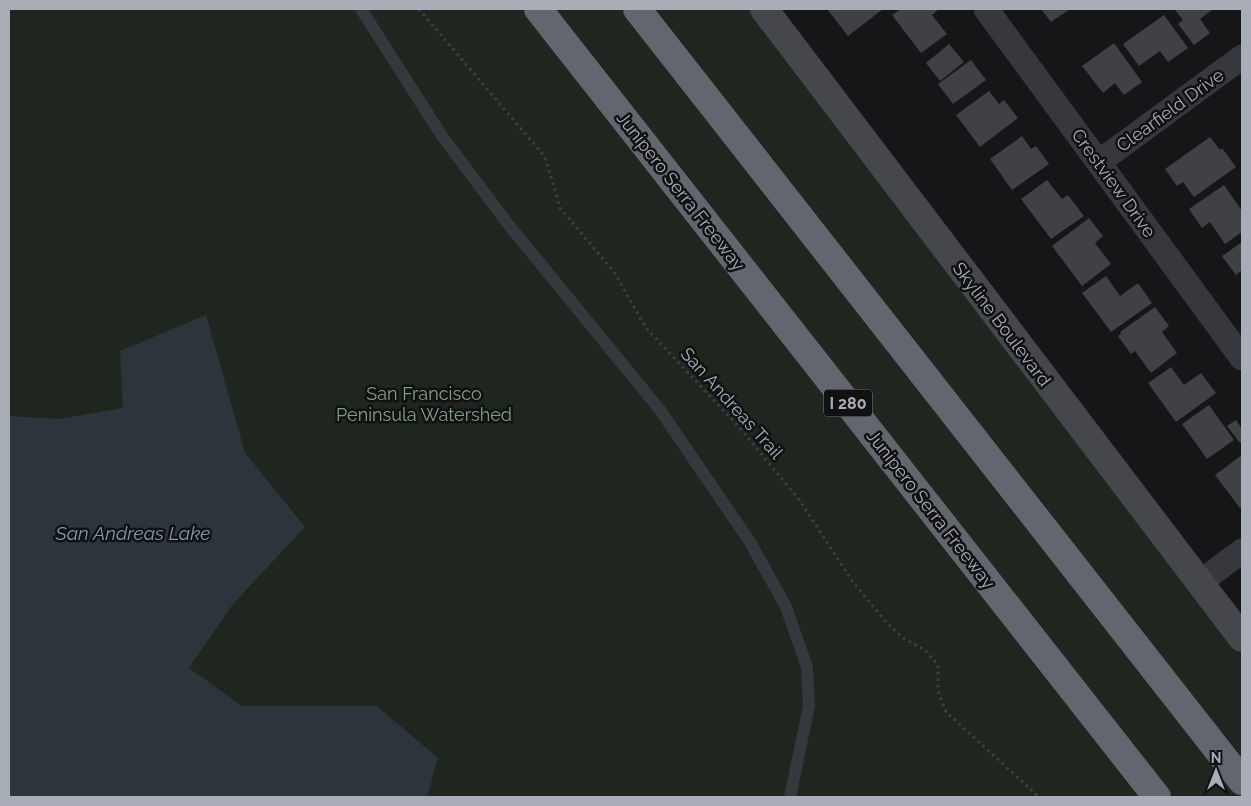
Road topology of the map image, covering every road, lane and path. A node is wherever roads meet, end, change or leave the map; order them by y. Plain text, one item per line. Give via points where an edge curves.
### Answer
1 (360, 9) edge
2 (420, 9) edge
3 (538, 9) edge
4 (637, 9) edge
5 (764, 9) edge
6 (986, 9) edge
7 (1242, 57) edge
8 (1098, 162) junction
9 (1242, 358) edge
10 (1242, 551) edge
11 (1199, 583) junction
12 (1242, 638) edge
13 (1242, 780) edge
14 (790, 797) edge
15 (1040, 797) edge
16 (1157, 797) edge

1 - 14 lane via 442,136 508,224 660,410 750,542 781,599 807,667 809,706
2 - 15 path, San Andreas Trail via 546,156 560,208 614,272 646,328 738,426 801,502 852,581 886,622 903,638 925,650 938,665 938,691 946,712
3 - 16 highway, Junipero Serra Freeway / I 280
4 - 13 highway
5 - 11 main road, Skyline Boulevard
6 - 8 street, Crestview Drive
7 - 8 street, Clearfield Drive
8 - 9 street, Crestview Drive
10 - 11 street
11 - 12 main road, Skyline Boulevard

